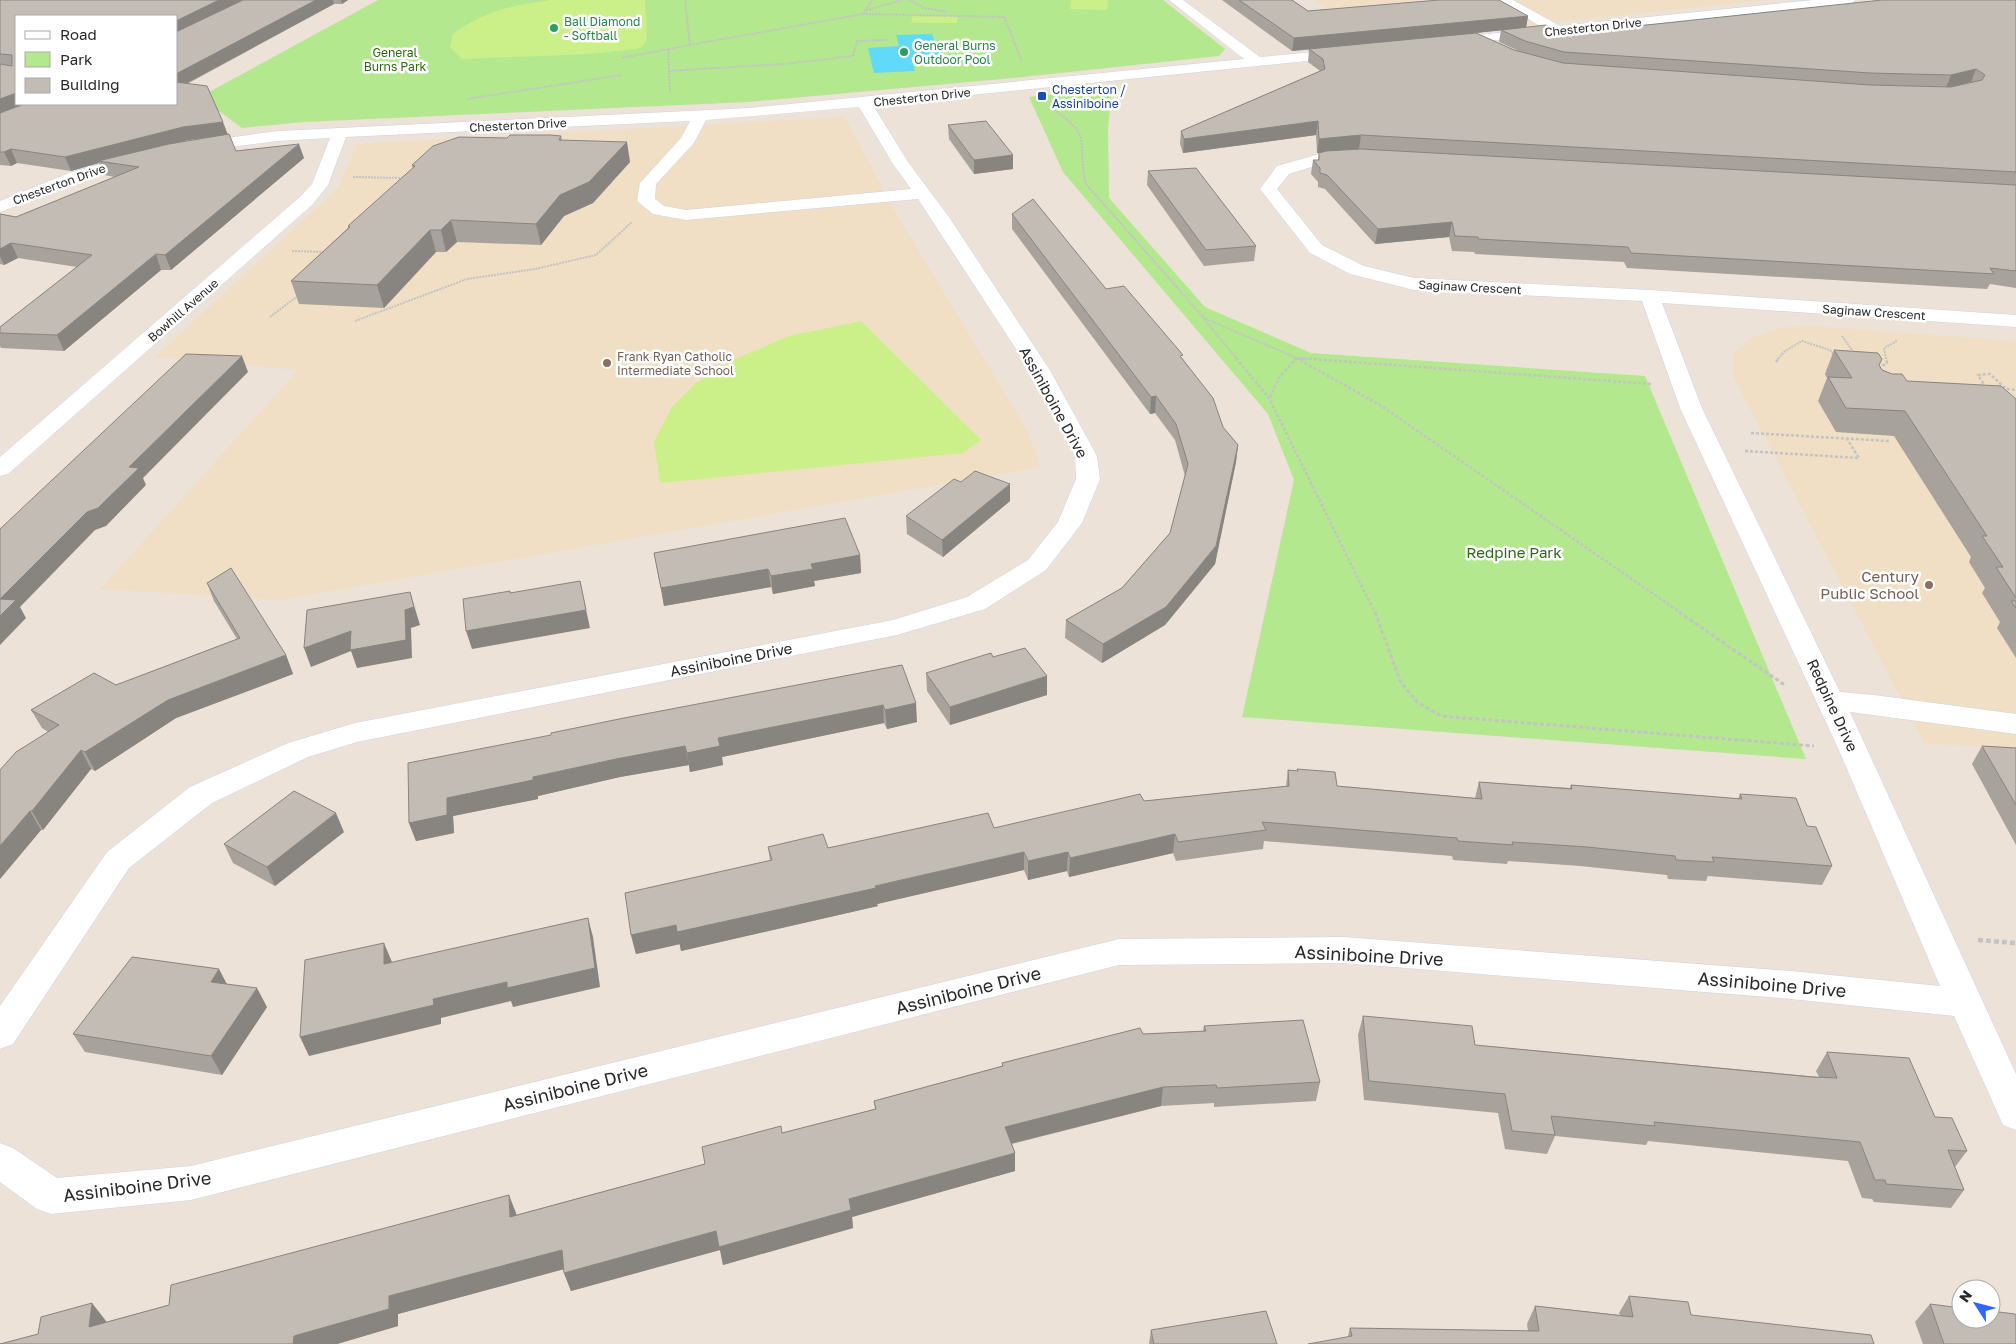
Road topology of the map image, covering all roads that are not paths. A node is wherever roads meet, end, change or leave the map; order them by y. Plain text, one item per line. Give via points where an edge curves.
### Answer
1 (1175, 0) edge
2 (1504, 0) edge
3 (1850, 0) edge
4 (1677, 3) dead end
5 (1689, 17) junction
6 (1558, 31) junction
7 (1476, 39) junction
8 (1439, 43) edge
9 (1360, 51) edge
10 (1504, 52) edge
11 (1257, 62) junction
12 (864, 103) junction
13 (700, 116) junction
14 (340, 133) junction
15 (179, 149) edge
16 (151, 155) edge
17 (1369, 157) edge
18 (0, 192) edge
19 (922, 193) junction
20 (20, 197) junction
21 (0, 206) edge
22 (1650, 296) junction
23 (2016, 322) edge
24 (0, 469) edge
25 (1831, 701) junction
26 (2016, 724) edge
27 (1965, 1004) junction
28 (0, 1034) edge
29 (2016, 1114) edge
30 (0, 1160) edge

1 - 11 street
2 - 6 street
3 - 5 street, Chesterton Drive
4 - 5 street via 1680,11
5 - 6 street, Chesterton Drive
6 - 7 street, Chesterton Drive
7 - 8 street, Chesterton Drive
7 - 10 street
9 - 11 street, Chesterton Drive
11 - 12 street, Chesterton Drive
12 - 13 street, Chesterton Drive
12 - 19 street, Assiniboine Drive
13 - 14 street, Chesterton Drive
13 - 19 street via 688,140 648,183 646,201 659,210 686,215
14 - 15 street, Chesterton Drive via 278,136
14 - 24 street, Bowhill Avenue via 320,185 307,200
16 - 20 street, Chesterton Drive
17 - 22 street, Saginaw Crescent via 1323,158 1283,170 1268,188 1316,249 1357,270 1414,284
18 - 20 street
19 - 28 street, Assiniboine Drive via 1041,372 1086,456 1088,479 1070,523 1037,564 976,602 897,627 355,733 298,750 201,795 118,860
20 - 21 street, Chesterton Drive
22 - 23 street, Saginaw Crescent
22 - 25 street, Redpine Drive via 1711,449
25 - 26 street
25 - 27 street, Redpine Drive
27 - 29 street, Redpine Drive
27 - 30 street, Assiniboine Drive via 1791,985 1344,950 1119,952 191,1183 51,1196

